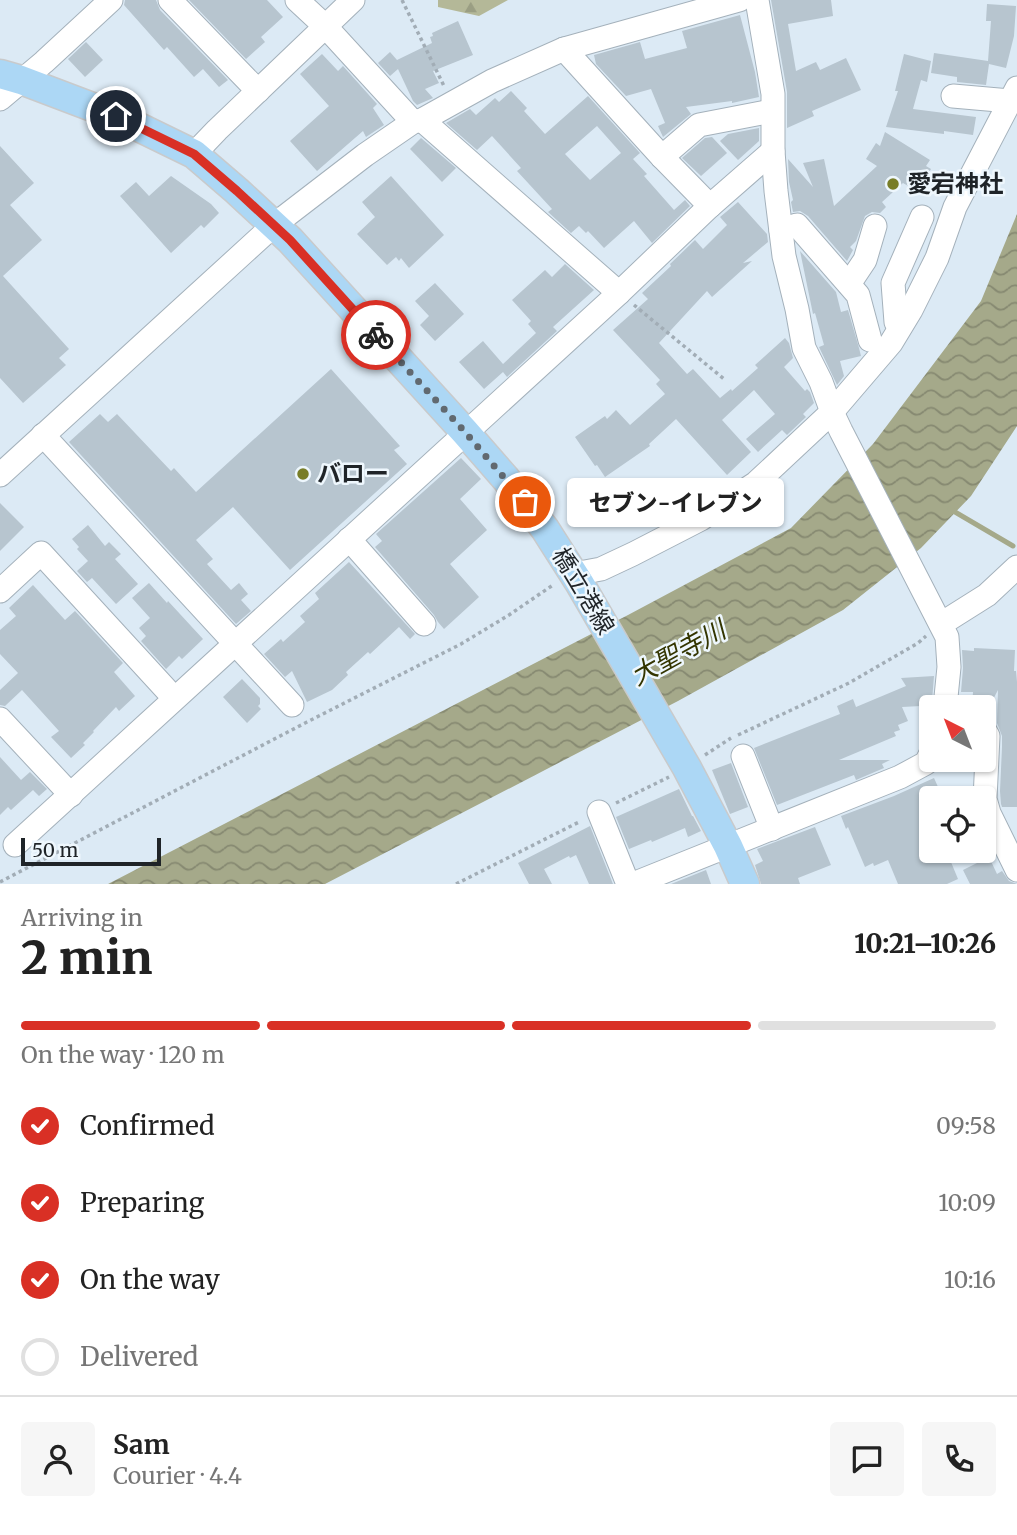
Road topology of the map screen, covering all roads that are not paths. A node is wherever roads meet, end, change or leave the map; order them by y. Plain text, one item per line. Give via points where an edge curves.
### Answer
1 (111, 0) edge
2 (170, 0) edge
3 (297, 0) edge
4 (353, 0) edge
5 (738, 0) edge
6 (757, 0) edge
7 (326, 27) junction
8 (564, 49) junction
9 (10, 77) edge
10 (258, 91) junction
11 (1014, 95) edge
12 (953, 96) dead end
13 (0, 99) edge
14 (772, 111) junction
15 (417, 121) junction
16 (773, 151) junction
17 (194, 154) junction
18 (662, 157) junction
19 (710, 206) junction
20 (922, 217) dead end
21 (796, 223) junction
22 (274, 225) junction
23 (876, 226) dead end
24 (849, 284) junction
25 (619, 293) junction
26 (899, 323) junction
27 (836, 421) junction
28 (465, 432) junction
29 (43, 435) junction
30 (0, 475) edge
31 (349, 539) junction
32 (1017, 568) edge
33 (577, 579) junction
34 (0, 591) edge
35 (424, 624) dead end
36 (941, 624) junction
37 (235, 644) junction
38 (946, 695) edge
39 (174, 698) junction
40 (292, 705) dead end
41 (0, 719) edge
42 (743, 755) dead end
43 (919, 767) edge
44 (986, 772) edge
45 (71, 795) junction
46 (599, 812) dead end
47 (772, 829) junction
48 (15, 845) dead end
49 (728, 846) junction
50 (1017, 870) edge
51 (631, 884) edge
52 (745, 884) edge

1 - 9 street via 44,61
2 - 10 street
3 - 7 street
4 - 7 street
5 - 8 street
6 - 14 street
7 - 10 street
7 - 15 street
8 - 15 street
8 - 18 street
9 - 13 street
9 - 17 main road, 橋立港線 via 116,116
10 - 17 street
11 - 12 street
11 - 26 street via 955,207 911,310
14 - 16 street
14 - 18 street via 699,125
15 - 22 street
15 - 25 street
16 - 19 street
16 - 21 street
17 - 22 main road, 橋立港線
18 - 19 street
19 - 25 street
20 - 26 street via 893,283
21 - 24 street
21 - 27 street via 784,256 804,348
22 - 28 main road, 橋立港線
22 - 29 street
23 - 24 street via 865,260
24 - 26 street via 858,295 868,332
25 - 28 street
26 - 27 street via 891,343
27 - 33 street via 701,519
27 - 36 street
28 - 31 street
28 - 33 main road, 橋立港線 via 525,502
29 - 30 street
29 - 37 street
31 - 35 street
31 - 37 street
32 - 36 street via 987,595
33 - 49 main road, 橋立港線
34 - 39 street via 41,553
36 - 38 street via 947,637
37 - 39 street
37 - 40 street
39 - 45 street
41 - 45 street
42 - 47 street
43 - 47 street
44 - 50 street via 989,813
45 - 48 street
46 - 51 street
47 - 49 street
49 - 51 street
49 - 52 main road, 橋立港線

